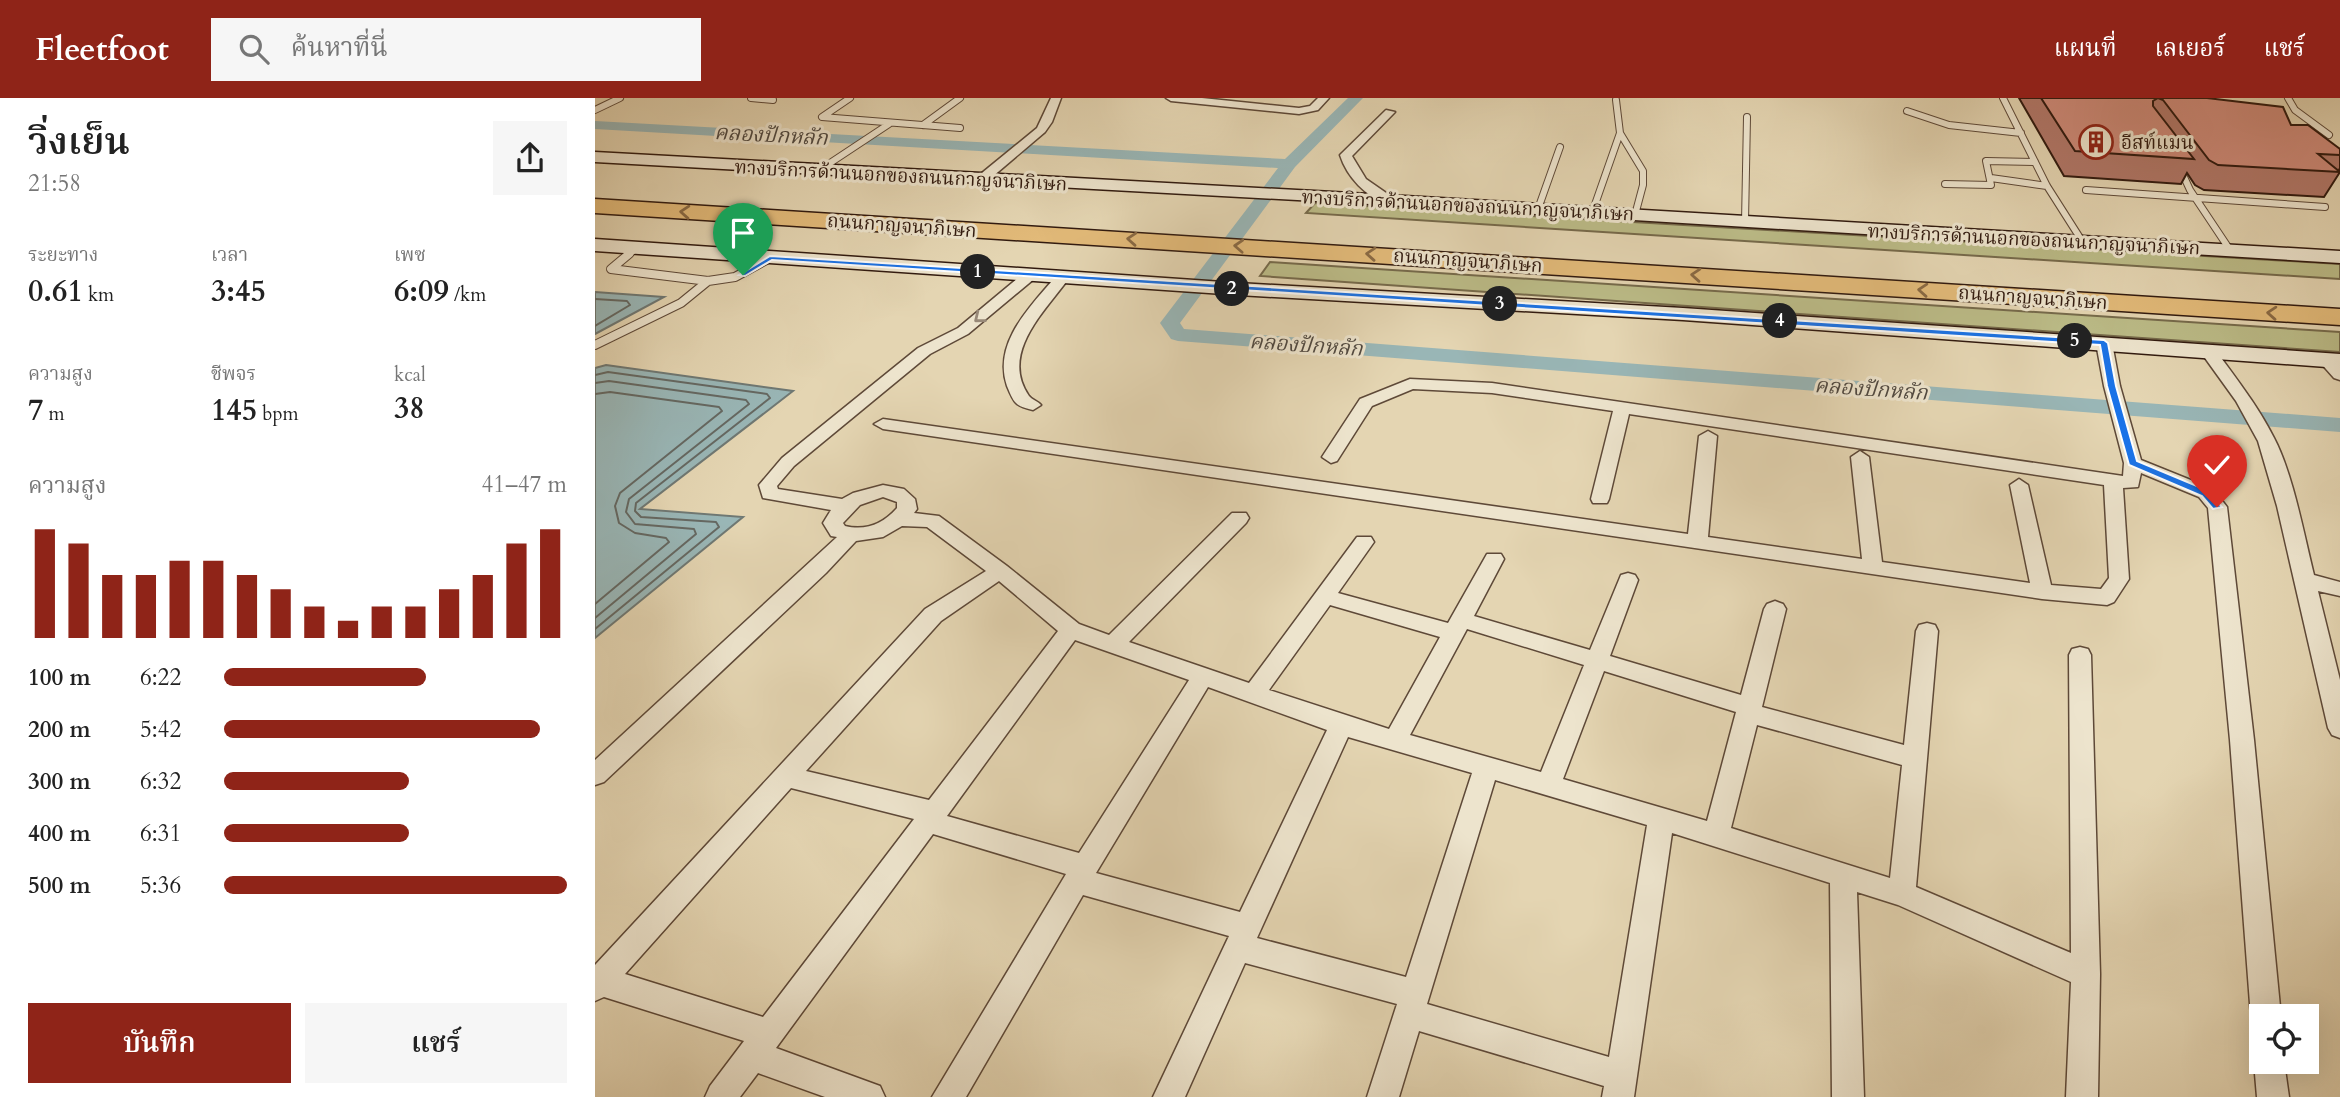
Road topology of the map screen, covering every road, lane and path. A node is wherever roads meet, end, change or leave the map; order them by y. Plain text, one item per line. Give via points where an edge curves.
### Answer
1 (620, 98) edge
2 (751, 98) edge
3 (850, 98) edge
4 (960, 98) edge
5 (1056, 98) edge
6 (1171, 98) edge
7 (1277, 98) edge
8 (1324, 98) edge
9 (2004, 98) edge
10 (2288, 98) edge
11 (773, 100) dead end
12 (1204, 100) edge
13 (1616, 100) dead end
14 (1268, 108) junction
15 (595, 110) edge
16 (1907, 111) dead end
17 (1390, 112) dead end
18 (1747, 117) dead end
19 (889, 124) junction
20 (923, 125) junction
21 (960, 128) dead end
22 (1620, 133) junction
23 (2021, 133) junction
24 (2329, 135) dead end
25 (1560, 148) dead end
26 (595, 157) edge
27 (2172, 158) edge
28 (2035, 162) junction
29 (818, 171) junction
30 (1991, 178) junction
31 (981, 180) junction
32 (1945, 184) dead end
33 (595, 185) edge
34 (2047, 186) junction
35 (2086, 190) dead end
36 (774, 196) dead end
37 (2195, 198) junction
38 (1388, 200) junction
39 (595, 206) edge
40 (2325, 207) dead end
41 (1538, 209) junction
42 (1592, 213) junction
43 (1635, 215) junction
44 (1745, 222) junction
45 (2082, 241) junction
46 (595, 245) edge
47 (637, 248) junction
48 (2230, 250) junction
49 (2340, 257) edge
50 (770, 258) junction
51 (1020, 275) junction
52 (1062, 278) junction
53 (708, 281) junction
54 (2340, 317) edge
55 (2104, 343) junction
56 (595, 345) edge
57 (2208, 351) junction
58 (2335, 365) edge
59 (1033, 405) dead end
60 (1622, 407) junction
61 (883, 424) dead end
62 (1708, 436) dead end
63 (1331, 457) dead end
64 (1860, 457) dead end
65 (2133, 463) junction
66 (2113, 482) junction
67 (2019, 485) dead end
68 (1600, 499) dead end
69 (845, 506) junction
70 (1239, 517) dead end
71 (899, 519) junction
72 (850, 536) junction
73 (1364, 542) dead end
74 (1697, 543) junction
75 (1494, 559) dead end
76 (1873, 568) junction
77 (1000, 570) junction
78 (1628, 580) dead end
79 (2305, 580) junction
80 (2340, 589) edge
81 (2042, 592) junction
82 (1324, 596) junction
83 (1775, 609) dead end
84 (1457, 627) junction
85 (1071, 630) junction
86 (1927, 631) dead end
87 (1113, 645) junction
88 (2080, 656) dead end
89 (1597, 661) junction
90 (1203, 677) junction
91 (1253, 695) junction
92 (1749, 710) junction
93 (2339, 719) edge
94 (1341, 725) junction
95 (1395, 741) junction
96 (1915, 758) junction
97 (1486, 769) junction
98 (595, 775) edge
99 (784, 776) junction
100 (1548, 786) junction
101 (932, 818) junction
102 (1661, 818) junction
103 (1716, 835) junction
104 (1081, 874) junction
105 (1843, 876) junction
106 (1902, 894) junction
107 (1245, 938) junction
108 (2086, 974) junction
109 (597, 983) edge
110 (1413, 1004) junction
111 (2265, 1004) edge
112 (760, 1044) junction
113 (2270, 1074) edge
114 (1619, 1087) edge
115 (721, 1097) edge
116 (869, 1097) edge
117 (949, 1097) edge
118 (1170, 1097) edge
119 (1383, 1097) edge
120 (1848, 1097) edge
121 (2082, 1097) edge
122 (2273, 1097) edge

1 - 15 lane
2 - 11 lane
3 - 19 lane via 822,117
4 - 20 lane
5 - 31 street via 1047,122
6 - 12 street
7 - 14 street
8 - 14 street via 1308,110
9 - 23 lane
10 - 24 lane via 2295,110
12 - 14 street
13 - 22 lane
16 - 23 lane via 1949,125
17 - 38 street via 1346,155 1368,188
18 - 44 lane
19 - 20 lane
19 - 29 lane
20 - 21 lane
22 - 42 lane
22 - 43 lane via 1643,171
23 - 28 lane
25 - 41 lane
26 - 29 main road, ทางบริการด้านนอกของถนนกาญจนาภิเษก
27 - 37 lane
28 - 30 lane via 1986,161
28 - 34 lane
29 - 31 main road, ทางบริการด้านนอกของถนนกาญจนาภิเษก
30 - 32 lane via 1986,187
30 - 34 lane
31 - 38 main road, ทางบริการด้านนอกของถนนกาญจนาภิเษก
33 - 36 highway
34 - 45 lane
35 - 37 lane
37 - 40 lane
37 - 48 lane
38 - 41 main road, ทางบริการด้านนอกของถนนกาญจนาภิเษก
54 -> 39 highway, ถนนกาญจนาภิเษก
41 - 42 main road, ทางบริการด้านนอกของถนนกาญจนาภิเษก
42 - 43 main road, ทางบริการด้านนอกของถนนกาญจนาภิเษก
43 - 44 main road, ทางบริการด้านนอกของถนนกาญจนาภิเษก
44 - 45 main road, ทางบริการด้านนอกของถนนกาญจนาภิเษก
45 - 48 main road, ทางบริการด้านนอกของถนนกาญจนาภิเษก
46 - 47 main road
47 - 50 main road
47 - 53 lane via 611,269
48 - 49 main road, ทางบริการด้านนอกของถนนกาญจนาภิเษก
50 - 51 main road
50 - 53 lane via 736,277
51 - 52 main road
51 - 69 street via 963,331 924,351 788,462 768,485 770,494
52 - 55 main road
52 - 59 street via 1015,339 1011,354 1017,392 1023,402
53 - 56 lane via 681,303
55 - 57 main road
55 - 65 street
57 - 58 main road
57 - 79 street via 2267,441
60 - 63 street via 1492,388 1410,384 1366,403
60 - 66 street
60 - 68 street
61 - 74 street
62 - 74 street
64 - 76 street
65 - 66 street via 2134,481
65 - 111 street via 2206,493 2217,507
66 - 81 street via 2119,579 2113,591 2107,597
67 - 81 street
69 - 71 street via 866,494 897,493 906,499 907,509
69 - 72 street via 833,523
70 - 87 street
71 - 72 street via 885,529
71 - 77 street via 932,521
72 - 98 street
73 - 82 street
74 - 76 street
75 - 84 street
76 - 81 street
77 - 85 street
77 - 99 street via 933,615
78 - 89 street
79 - 80 street
79 - 93 street
82 - 84 street
82 - 91 street
83 - 92 street
84 - 89 street
84 - 95 street
85 - 87 street
85 - 101 street
86 - 96 street
87 - 90 street
88 - 108 street
89 - 92 street
89 - 100 street
90 - 91 street
90 - 104 street
91 - 94 street
92 - 96 street
92 - 103 street
94 - 95 street
94 - 107 street
95 - 97 street
96 - 106 street
97 - 100 street
97 - 110 street
99 - 101 street
99 - 109 street
100 - 102 street
101 - 104 street
101 - 112 street
102 - 103 street
102 - 114 street
103 - 105 street
104 - 107 street
104 - 117 street
105 - 106 street
105 - 120 street
106 - 108 street
107 - 110 street
107 - 118 street
108 - 121 street
109 - 112 street
110 - 114 street
110 - 119 street
112 - 115 street
112 - 116 street
113 - 122 street

